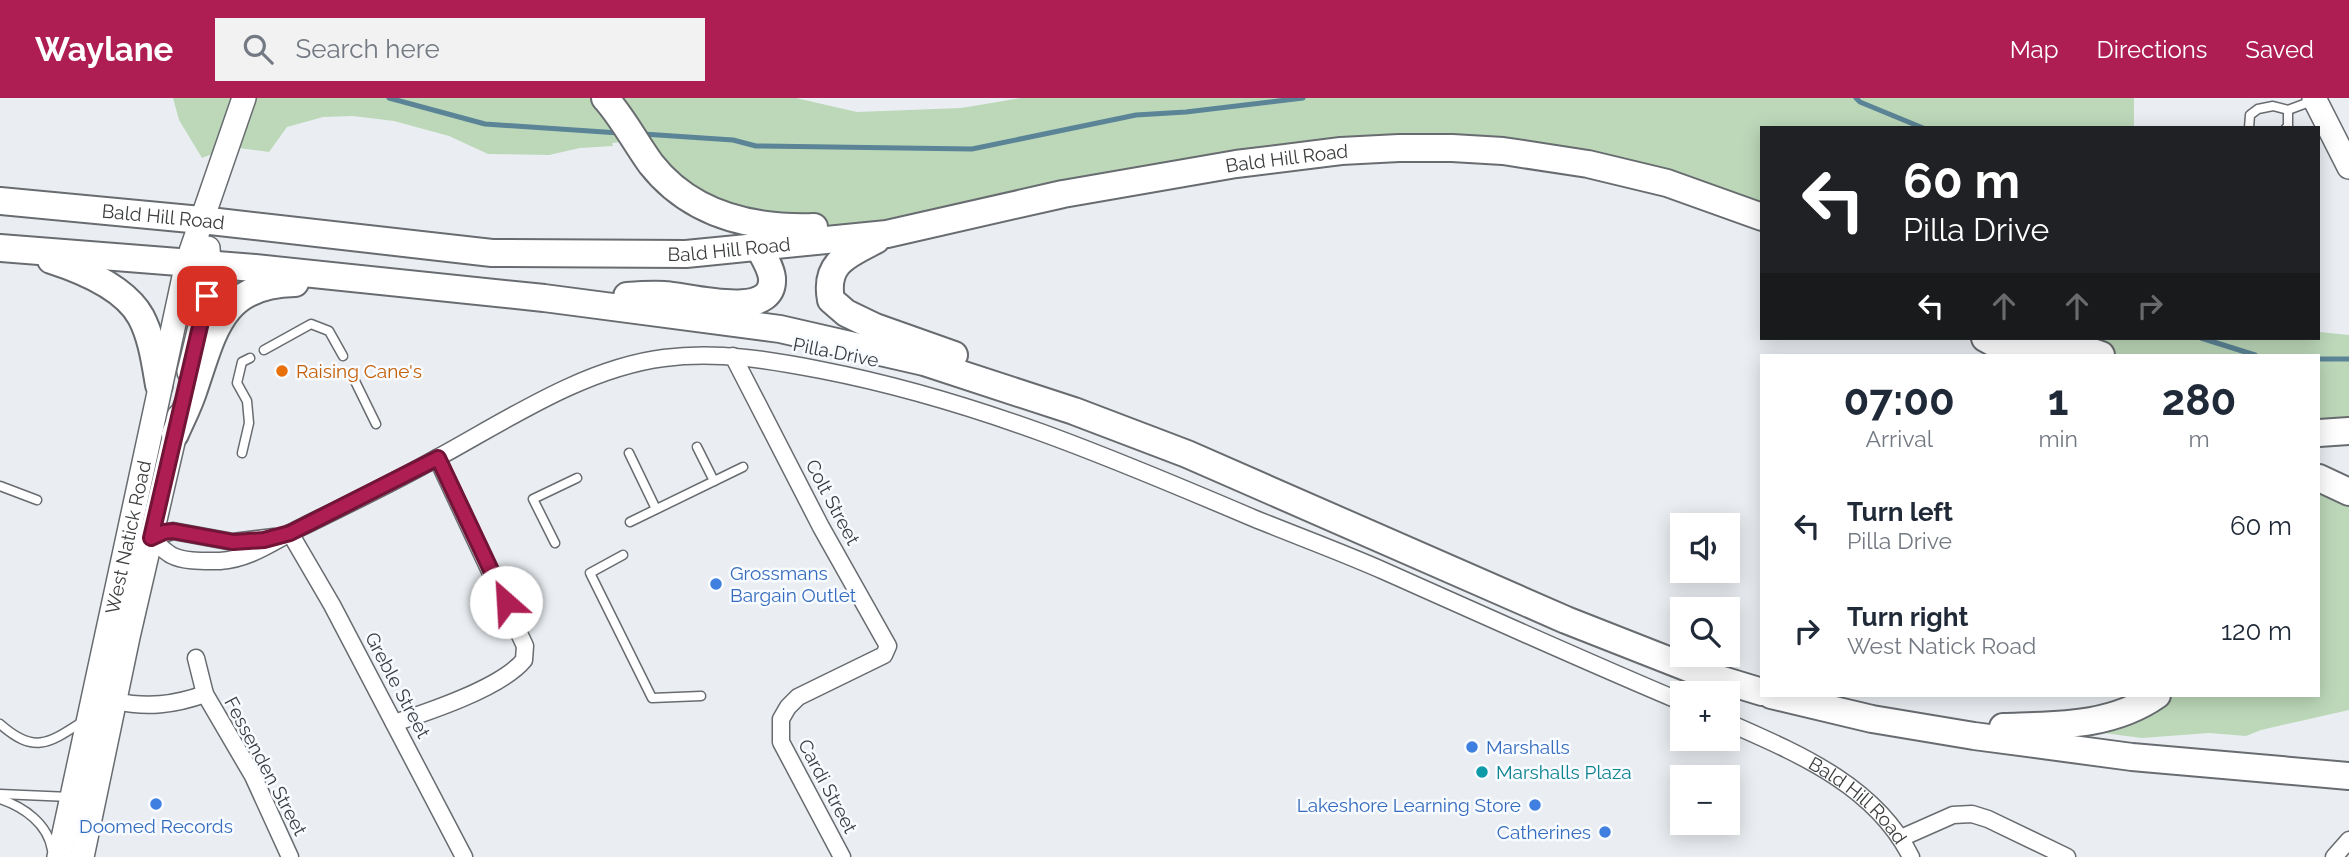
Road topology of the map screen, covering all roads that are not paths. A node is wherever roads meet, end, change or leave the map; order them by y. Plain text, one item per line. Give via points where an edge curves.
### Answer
1 (244, 98) edge
2 (605, 98) edge
3 (2315, 99) edge
4 (2288, 110) junction
5 (2249, 126) edge
6 (2288, 126) edge
7 (2349, 167) edge
8 (0, 201) edge
9 (1760, 216) edge
10 (201, 219) junction
11 (925, 225) junction
12 (887, 234) junction
13 (759, 248) junction
14 (10, 249) edge
15 (198, 264) junction
16 (396, 282) junction
17 (544, 298) junction
18 (1989, 340) edge
19 (2029, 340) edge
20 (2059, 340) edge
21 (264, 350) dead end
22 (2014, 354) edge
23 (2060, 354) edge
24 (2098, 354) edge
25 (343, 356) dead end
26 (733, 356) junction
27 (250, 358) dead end
28 (351, 373) dead end
29 (159, 385) junction
30 (376, 424) dead end
31 (2349, 431) edge
32 (2320, 433) edge
33 (175, 434) junction
34 (697, 447) dead end
35 (242, 453) dead end
36 (629, 453) dead end
37 (1187, 454) junction
38 (438, 458) junction
39 (743, 467) dead end
40 (577, 478) dead end
41 (2320, 478) edge
42 (714, 481) junction
43 (0, 486) edge
44 (2349, 492) edge
45 (37, 500) dead end
46 (656, 509) junction
47 (630, 522) dead end
48 (128, 533) junction
49 (290, 533) junction
50 (151, 538) junction
51 (555, 543) dead end
52 (623, 555) dead end
53 (196, 658) dead end
54 (1760, 691) edge
55 (205, 694) junction
56 (701, 696) dead end
57 (798, 697) joint
58 (1670, 697) edge
59 (1778, 697) edge
60 (2153, 697) edge
61 (114, 701) junction
62 (87, 719) junction
63 (1872, 719) junction
64 (394, 723) junction
65 (0, 724) edge
66 (1740, 728) edge
67 (2349, 776) edge
68 (0, 797) edge
69 (70, 797) junction
70 (93, 802) junction
71 (1901, 838) junction
72 (2349, 840) edge
73 (56, 857) edge
74 (82, 857) edge
75 (290, 857) edge
76 (464, 857) edge
77 (842, 857) edge
78 (1911, 857) edge
79 (2067, 857) edge
80 (2334, 857) edge

1 - 10 main road, West Natick Road
2 - 11 main road via 662,176 685,197 715,213 784,228
3 - 4 lane
3 - 7 main road
4 - 5 lane via 2258,109 2250,115
4 - 6 lane
8 - 10 main road, Bald Hill Road
9 - 11 main road, Bald Hill Road via 1667,183 1588,164 1452,148 1341,151 1236,164 1063,194
10 - 13 main road, Bald Hill Road via 492,253 686,254
10 - 15 main road, West Natick Road
11 - 12 main road, Bald Hill Road
12 - 13 main road, Bald Hill Road
12 - 37 main road via 836,265 829,283 831,300 838,308 875,327 1090,409
13 - 17 main road via 772,280 765,295 753,303 664,295
14 - 15 main road
14 - 29 main road via 71,267 115,291 135,308 152,343
15 - 16 main road
15 - 29 main road, West Natick Road
15 - 33 main road, West Natick Road via 207,296
16 - 17 main road
16 - 33 main road via 271,285 242,297 212,333
17 - 37 main road via 780,328 924,362
18 - 22 main road
19 - 23 main road
20 - 24 main road
21 - 25 lane via 311,324 329,331
26 - 38 street, Pilla Drive via 664,358 623,366 584,381
26 - 57 street, Colt Street via 888,646 884,655
26 - 58 street, Pilla Drive via 873,380 1037,429 1381,569
27 - 35 lane via 242,362 237,383 247,401 249,423
28 - 30 lane
29 - 48 main road, West Natick Road
31 - 32 main road
33 - 50 main road, West Natick Road
34 - 42 lane
36 - 46 lane
37 - 54 main road via 1566,620
38 - 49 street, Pilla Drive
38 - 64 street via 506,602 525,654 519,666 496,681 440,708
39 - 42 lane
40 - 51 lane via 533,499
41 - 44 main road
42 - 46 lane
43 - 45 lane
46 - 47 lane
48 - 50 street, Pilla Drive
48 - 62 main road, West Natick Road
49 - 50 street, Pilla Drive via 248,542 173,531
49 - 50 street, Pilla Drive via 257,552 224,561 176,558
49 - 64 street, Greble Street
50 - 61 main road, West Natick Road
52 - 56 lane via 590,573 652,698
53 - 55 street, Fessenden Street
55 - 61 street, Fessenden Street via 150,706
55 - 75 street, Fessenden Street via 253,776
57 - 77 street, Cardi Street via 781,719 780,742
59 - 63 main road
60 - 63 main road via 2109,719 2089,723 1990,727
61 - 70 main road, West Natick Road
62 - 65 lane via 39,744 21,739
62 - 69 main road, West Natick Road
63 - 67 main road via 2119,755
64 - 76 street, Greble Street
66 - 71 street, Bald Hill Road via 1810,761 1848,785
68 - 69 lane
68 - 73 lane via 40,823
69 - 70 lane
69 - 73 main road, West Natick Road
70 - 74 main road, West Natick Road
71 - 78 street
71 - 79 street, Bald Hill Road via 1953,815 1972,814
72 - 80 street

